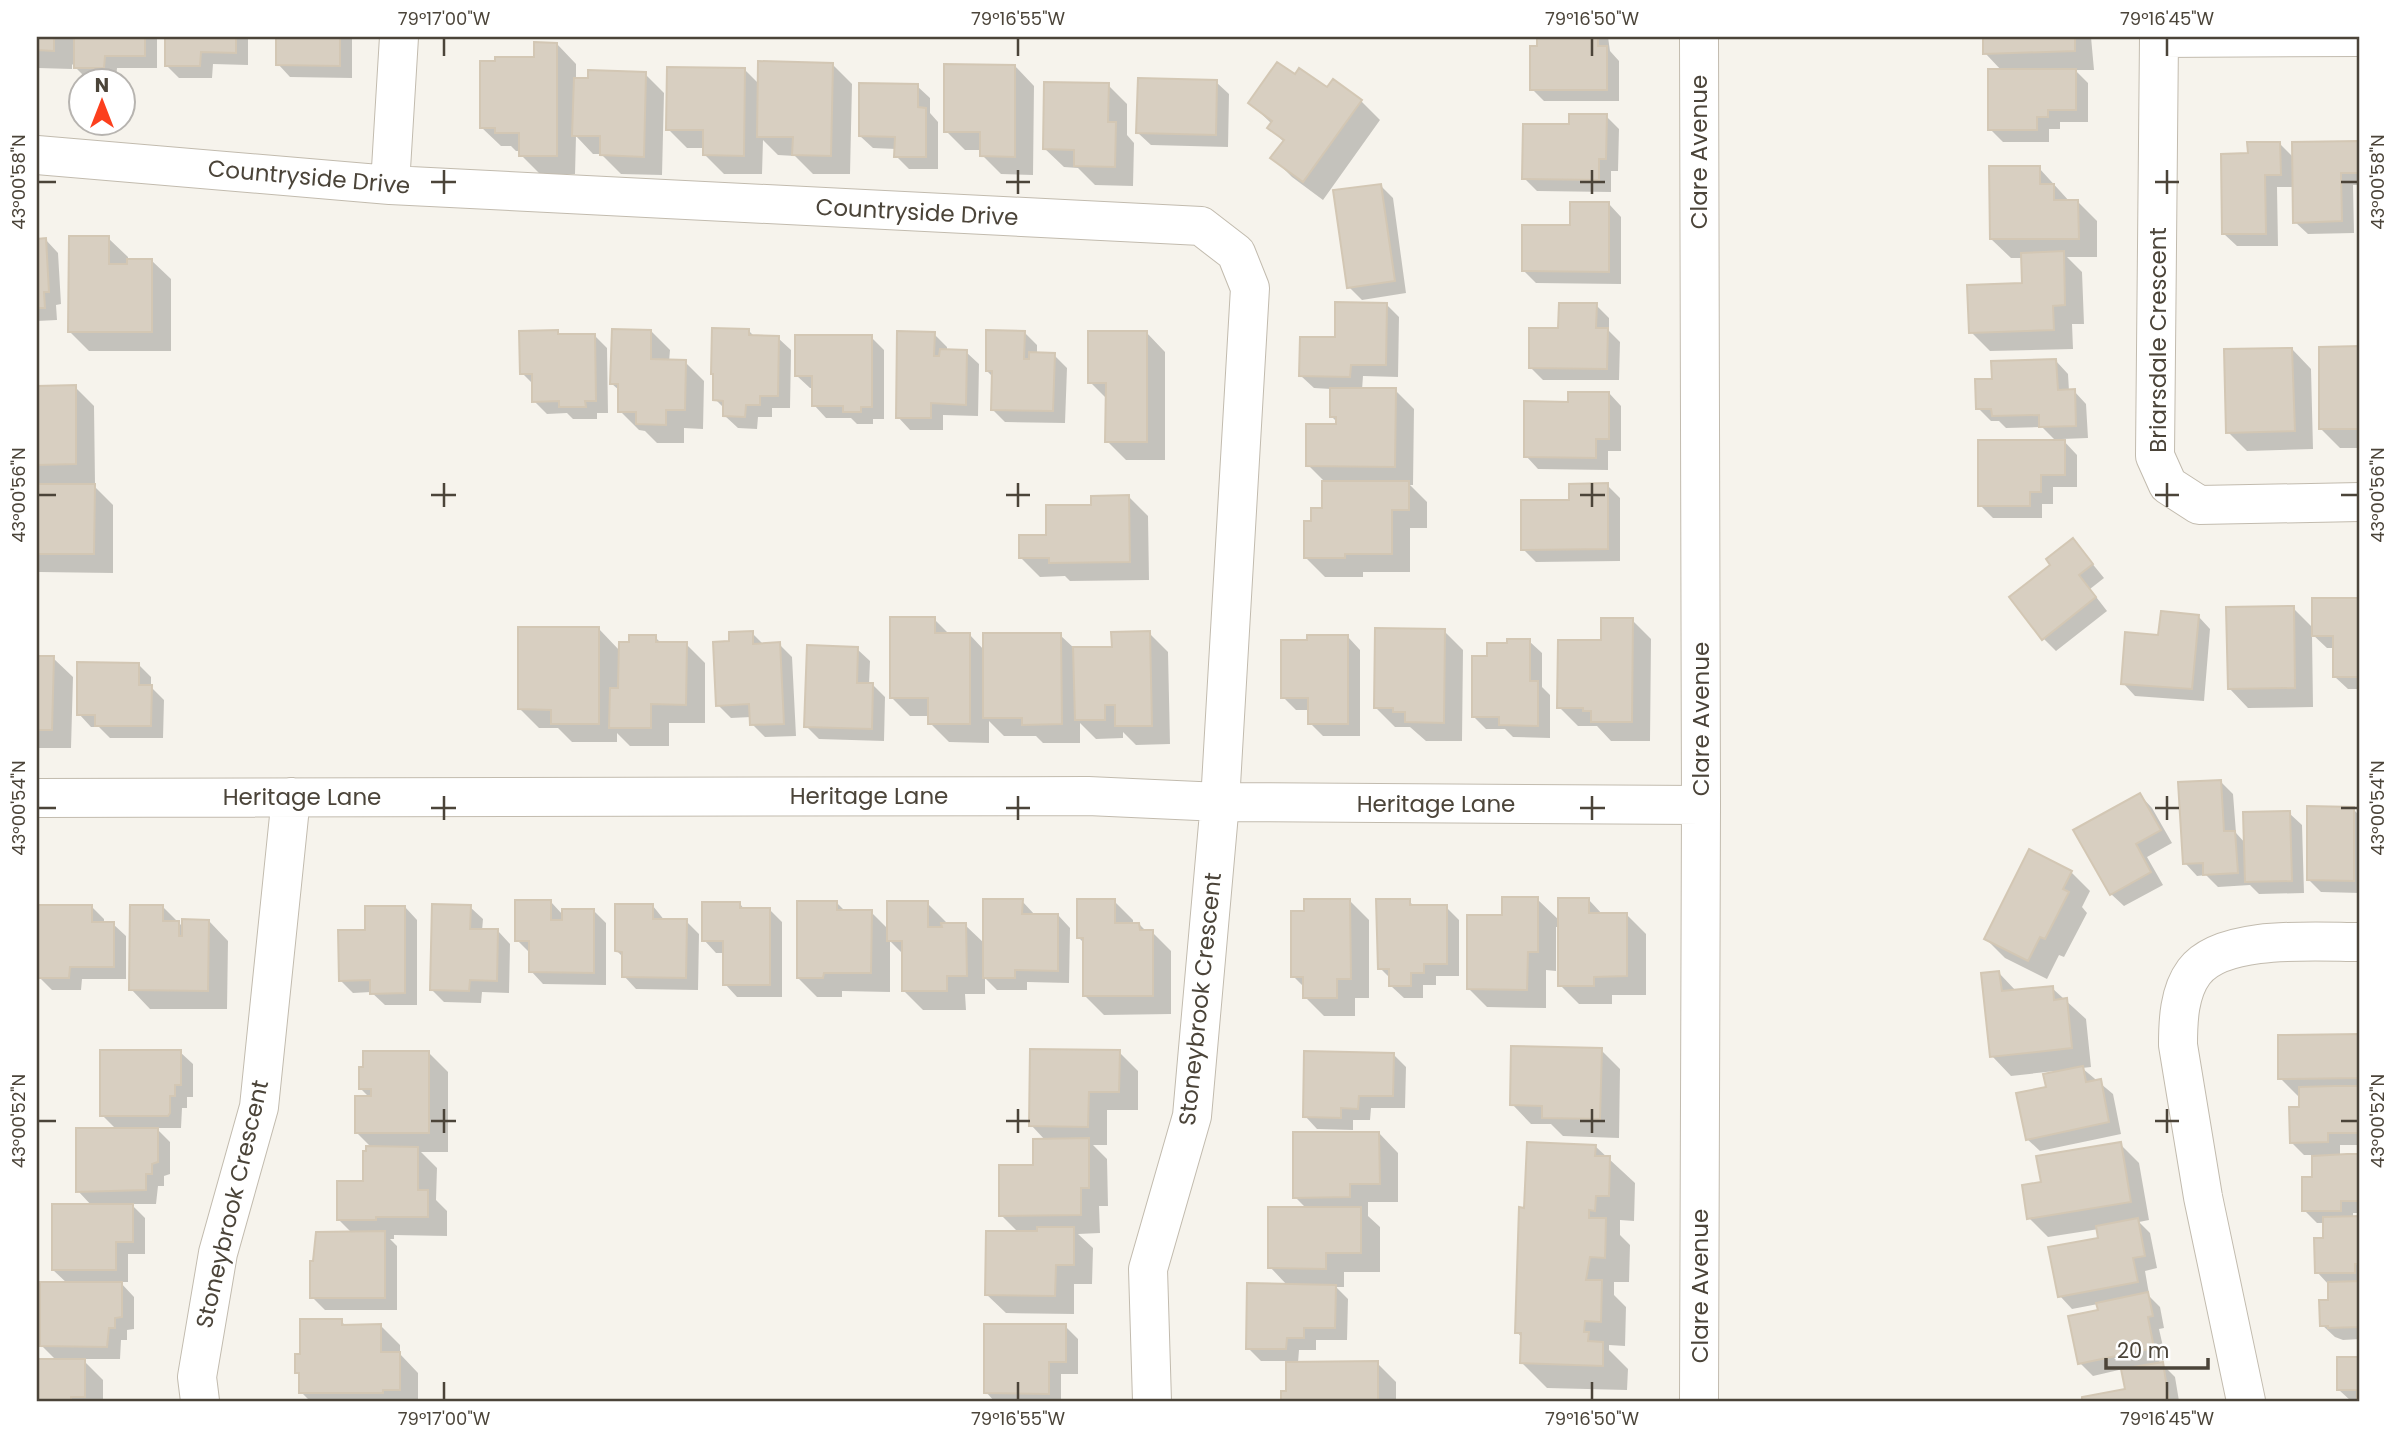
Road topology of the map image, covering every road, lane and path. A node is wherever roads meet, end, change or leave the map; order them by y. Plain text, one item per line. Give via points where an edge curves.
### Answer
1 (399, 37) edge
2 (1699, 37) edge
3 (2159, 37) edge
4 (2360, 37) edge
5 (37, 155) edge
6 (390, 185) junction
7 (2360, 502) edge
8 (291, 797) junction
9 (37, 798) edge
10 (1220, 803) junction
11 (1702, 805) junction
12 (2360, 942) edge
13 (200, 1401) edge
14 (1152, 1401) edge
15 (1699, 1401) edge
16 (2246, 1401) edge

1 - 6 street
2 - 11 street, Clare Avenue
3 - 4 street
3 - 7 street, Briarsdale Crescent via 2155,456 2168,485 2199,505
5 - 6 street, Countryside Drive
6 - 10 street, Countryside Drive via 1201,226 1236,253 1250,288
8 - 9 street, Heritage Lane
8 - 10 street, Heritage Lane via 1088,796
8 - 13 street, Stoneybrook Crescent via 259,1107 218,1253 201,1343
10 - 11 street, Heritage Lane
10 - 14 street, Stoneybrook Crescent via 1192,1116 1148,1269
11 - 15 street, Clare Avenue
12 - 16 street via 2256,943 2215,955 2194,972 2182,1000 2178,1045 2203,1197

